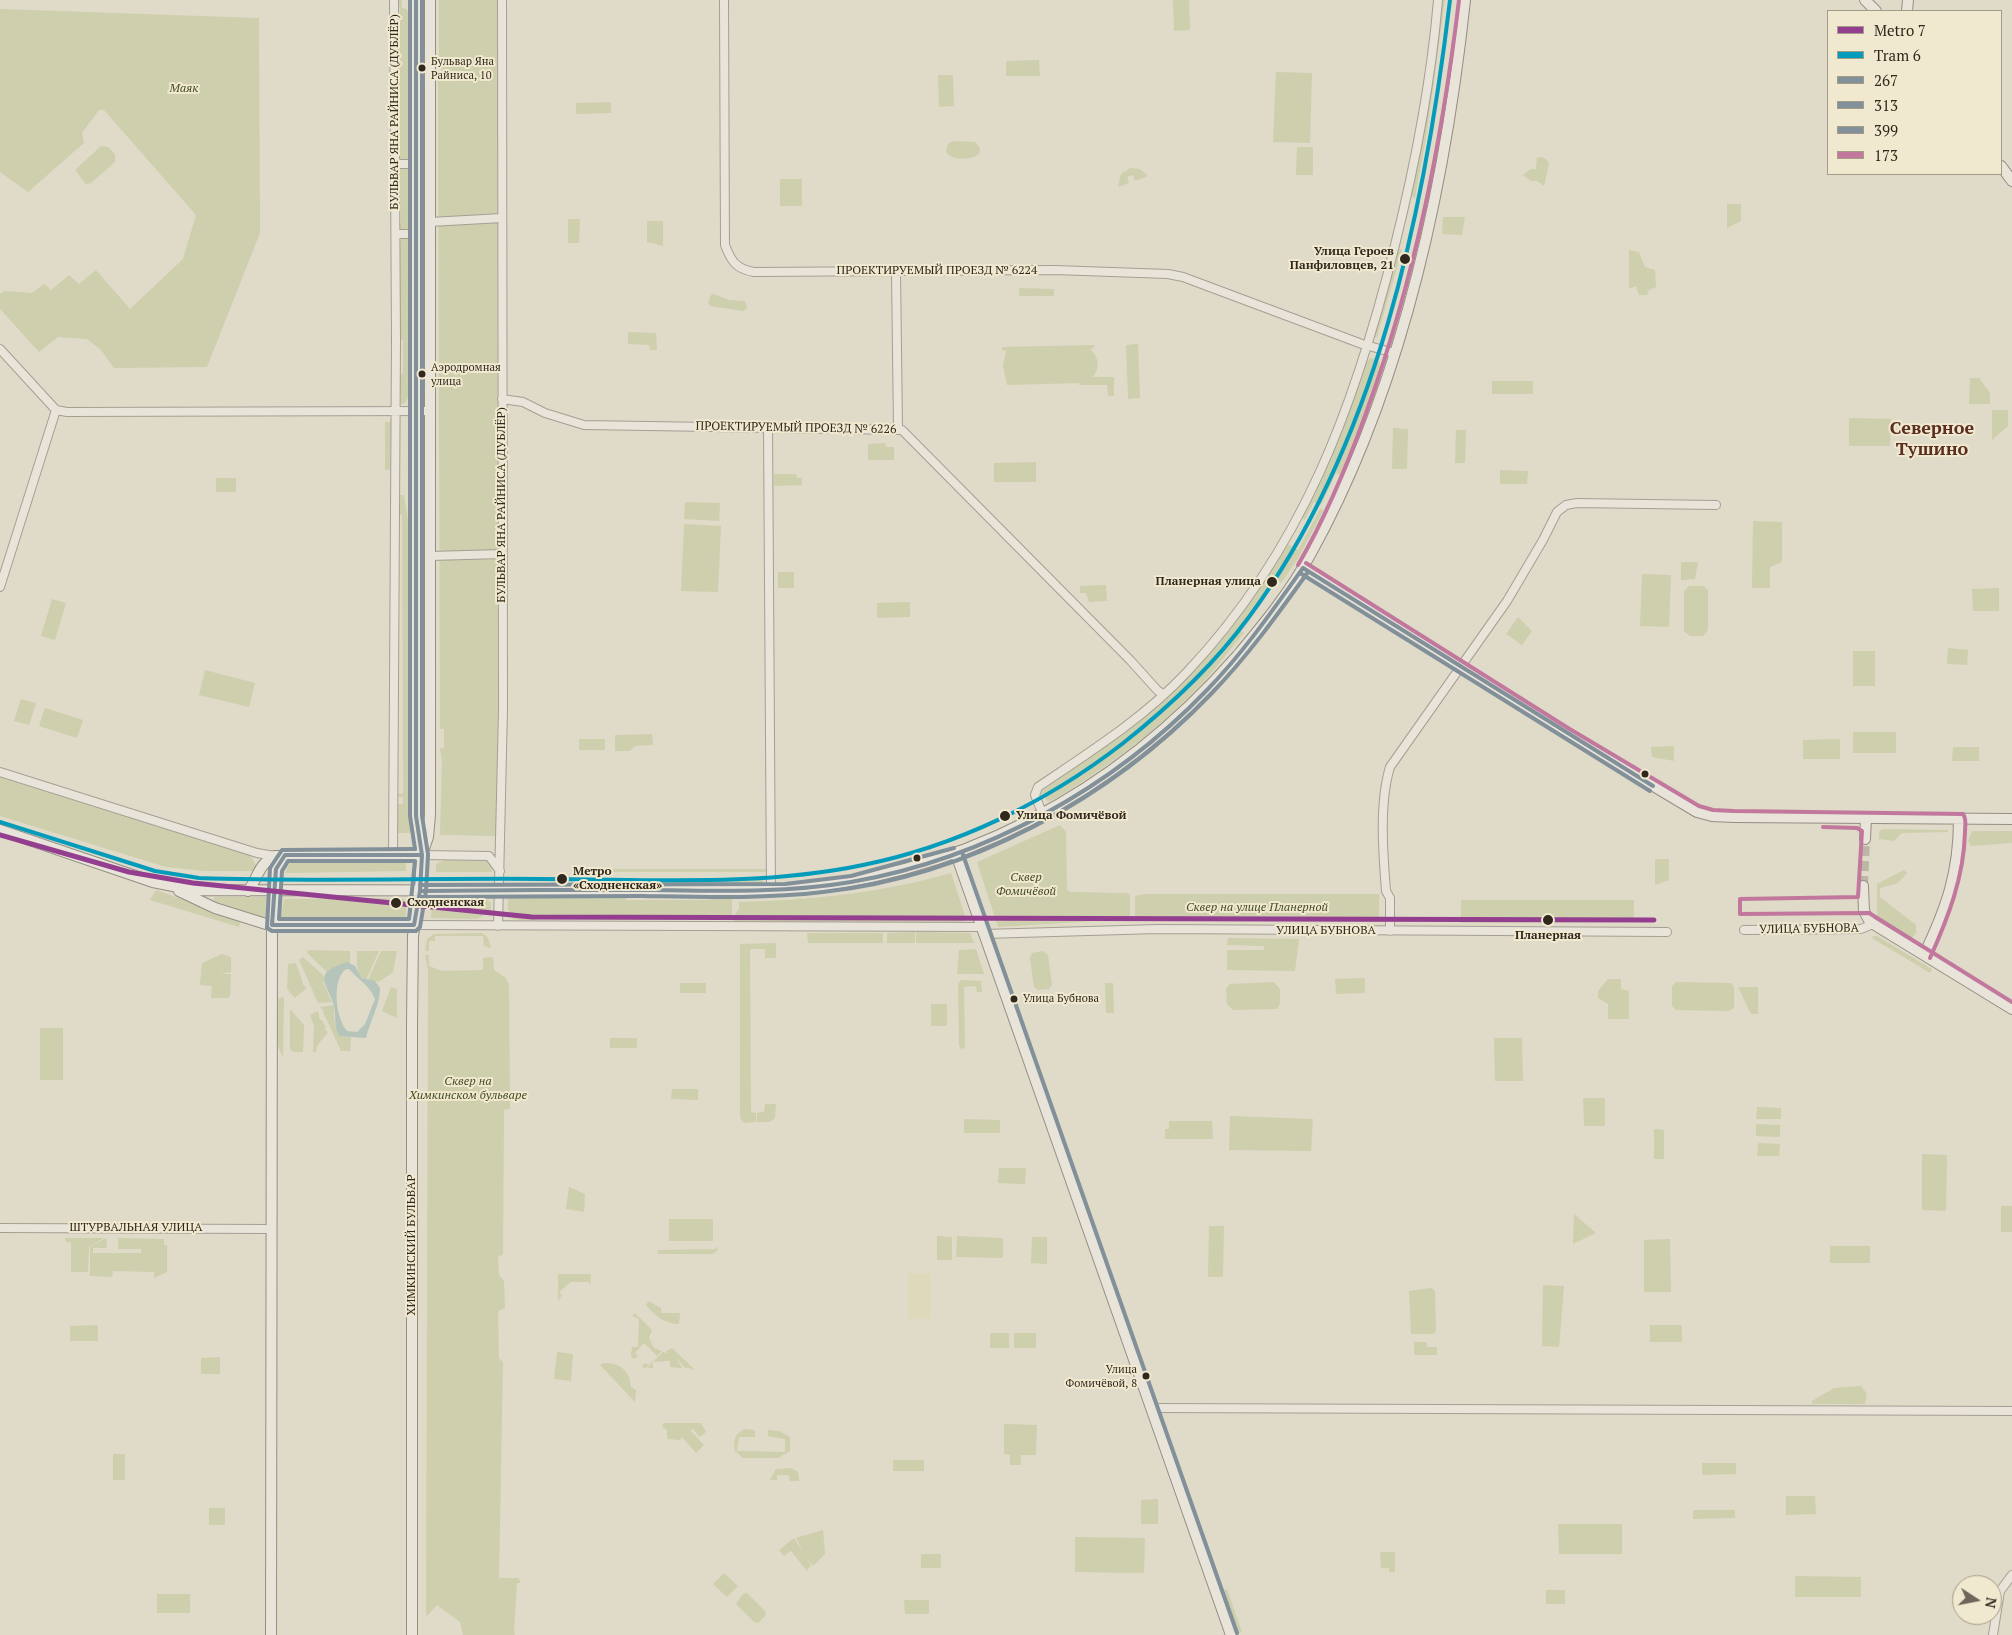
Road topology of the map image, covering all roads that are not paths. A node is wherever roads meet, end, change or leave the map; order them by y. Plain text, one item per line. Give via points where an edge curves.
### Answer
1 (394, 0) edge
2 (416, 0) edge
3 (430, 0) edge
4 (502, 0) edge
5 (724, 0) edge
6 (1438, 0) edge
7 (1465, 0) edge
8 (1865, 0) edge
9 (1875, 10) edge
10 (395, 164) junction
11 (416, 164) junction
12 (2002, 167) edge
13 (2012, 181) edge
14 (502, 218) junction
15 (430, 222) junction
16 (396, 234) junction
17 (416, 234) junction
18 (896, 272) junction
19 (1368, 346) junction
20 (0, 349) edge
21 (1394, 353) junction
22 (502, 399) junction
23 (56, 410) junction
24 (394, 411) junction
25 (417, 411) junction
26 (430, 411) junction
27 (768, 427) junction
28 (898, 428) junction
29 (1716, 505) dead end
30 (502, 554) junction
31 (430, 556) junction
32 (1303, 568) junction
33 (0, 587) edge
34 (1460, 668) junction
35 (1164, 694) junction
36 (0, 772) edge
37 (1043, 814) junction
38 (1866, 818) junction
39 (1959, 819) junction
40 (2012, 819) edge
41 (0, 830) edge
42 (502, 838) junction
43 (1865, 839) tunnel mouth
44 (956, 854) junction
45 (393, 855) junction
46 (422, 855) junction
47 (280, 856) junction
48 (481, 856) junction
49 (500, 871) junction
50 (1863, 886) tunnel mouth
51 (170, 887) junction
52 (500, 890) junction
53 (771, 890) junction
54 (248, 891) junction
55 (274, 891) junction
56 (420, 891) junction
57 (1873, 924) junction
58 (272, 925) junction
59 (414, 925) junction
60 (498, 926) junction
61 (1744, 930) dead end
62 (983, 931) junction
63 (1390, 931) junction
64 (1667, 932) dead end
65 (1924, 955) junction
66 (2012, 1009) edge
67 (0, 1228) edge
68 (271, 1229) junction
69 (1151, 1408) junction
70 (2012, 1410) edge
71 (2012, 1575) edge
72 (272, 1635) edge
73 (412, 1635) edge
74 (1231, 1635) edge
75 (1993, 1635) edge

1 - 10 street, БУЛЬВАР ЯНА РАЙНИСА (ДУБЛЁР)
2 - 11 main road
3 - 15 main road
4 - 14 street, БУЛЬВАР ЯНА РАЙНИСА (ДУБЛЁР)
5 - 18 street, ПРОЕКТИРУЕМЫЙ ПРОЕЗД № 6224 via 725,245 734,265 754,272
6 - 19 street via 1430,75 1414,166
7 - 21 main road via 1440,172
8 - 9 main road
10 - 11 street
10 - 16 street, БУЛЬВАР ЯНА РАЙНИСА (ДУБЛЁР)
11 - 17 main road
12 - 13 main road
14 - 15 street
14 - 22 street, БУЛЬВАР ЯНА РАЙНИСА (ДУБЛЁР)
15 - 26 main road
16 - 17 street
16 - 24 street, БУЛЬВАР ЯНА РАЙНИСА (ДУБЛЁР)
17 - 25 main road
18 - 19 street, ПРОЕКТИРУЕМЫЙ ПРОЕЗД № 6224 via 1055,270 1168,274
18 - 28 street
19 - 21 street, ПРОЕКТИРУЕМЫЙ ПРОЕЗД № 6224
19 - 35 street via 1341,425 1286,541 1231,621 1187,673
20 - 23 street
21 - 32 main road via 1351,472
22 - 27 street, ПРОЕКТИРУЕМЫЙ ПРОЕЗД № 6226 via 523,402 566,421 584,425
22 - 30 street, БУЛЬВАР ЯНА РАЙНИСА (ДУБЛЁР)
23 - 24 street
23 - 33 street
24 - 25 street
24 - 45 street, БУЛЬВАР ЯНА РАЙНИСА (ДУБЛЁР)
25 - 26 street
25 - 46 main road via 416,816
26 - 31 main road
27 - 28 street, ПРОЕКТИРУЕМЫЙ ПРОЕЗД № 6226
27 - 53 street
28 - 35 street, ПРОЕКТИРУЕМЫЙ ПРОЕЗД № 6226 via 920,446
29 - 34 street via 1586,503 1561,507 1507,601
30 - 31 street
30 - 42 street, БУЛЬВАР ЯНА РАЙНИСА (ДУБЛЁР)
31 - 46 main road via 430,815
32 - 34 main road
32 - 37 main road via 1252,638 1191,705 1115,767
34 - 38 main road via 1702,814
34 - 63 street via 1390,767 1385,788 1384,838
35 - 37 street via 1122,730 1038,787 1035,795
36 - 47 street
37 - 44 main road
38 - 39 main road
38 - 43 main road
39 - 40 main road
39 - 65 main road via 1955,875
41 - 51 main road
42 - 48 street via 493,851
42 - 49 street, БУЛЬВАР ЯНА РАЙНИСА (ДУБЛЁР)
44 - 53 main road via 852,882
44 - 62 main road
45 - 46 main road
45 - 47 main road
46 - 48 street
46 - 56 main road, ХИМКИНСКИЙ БУЛЬВАР
47 - 54 main road via 261,865
47 - 55 main road
48 - 49 street via 492,857
49 - 52 street, БУЛЬВАР ЯНА РАЙНИСА (ДУБЛЁР)
50 - 57 main road via 1864,911 1867,920
51 - 54 main road
51 - 58 main road via 215,908
52 - 53 main road
52 - 56 main road
52 - 60 street, БУЛЬВАР ЯНА РАЙНИСА (ДУБЛЁР)
54 - 55 main road
55 - 56 main road
55 - 58 main road
56 - 59 main road, ХИМКИНСКИЙ БУЛЬВАР
57 - 61 street, УЛИЦА БУБНОВА via 1861,929
57 - 65 main road
58 - 59 main road
58 - 68 main road
59 - 60 street, УЛИЦА БУБНОВА
59 - 73 main road, ХИМКИНСКИЙ БУЛЬВАР
60 - 62 street, УЛИЦА БУБНОВА
62 - 63 street, УЛИЦА БУБНОВА
62 - 69 main road
63 - 64 street, УЛИЦА БУБНОВА
65 - 66 main road
67 - 68 street, ШТУРВАЛЬНАЯ УЛИЦА
68 - 72 main road
69 - 70 street
69 - 74 main road
71 - 75 street via 2000,1591

